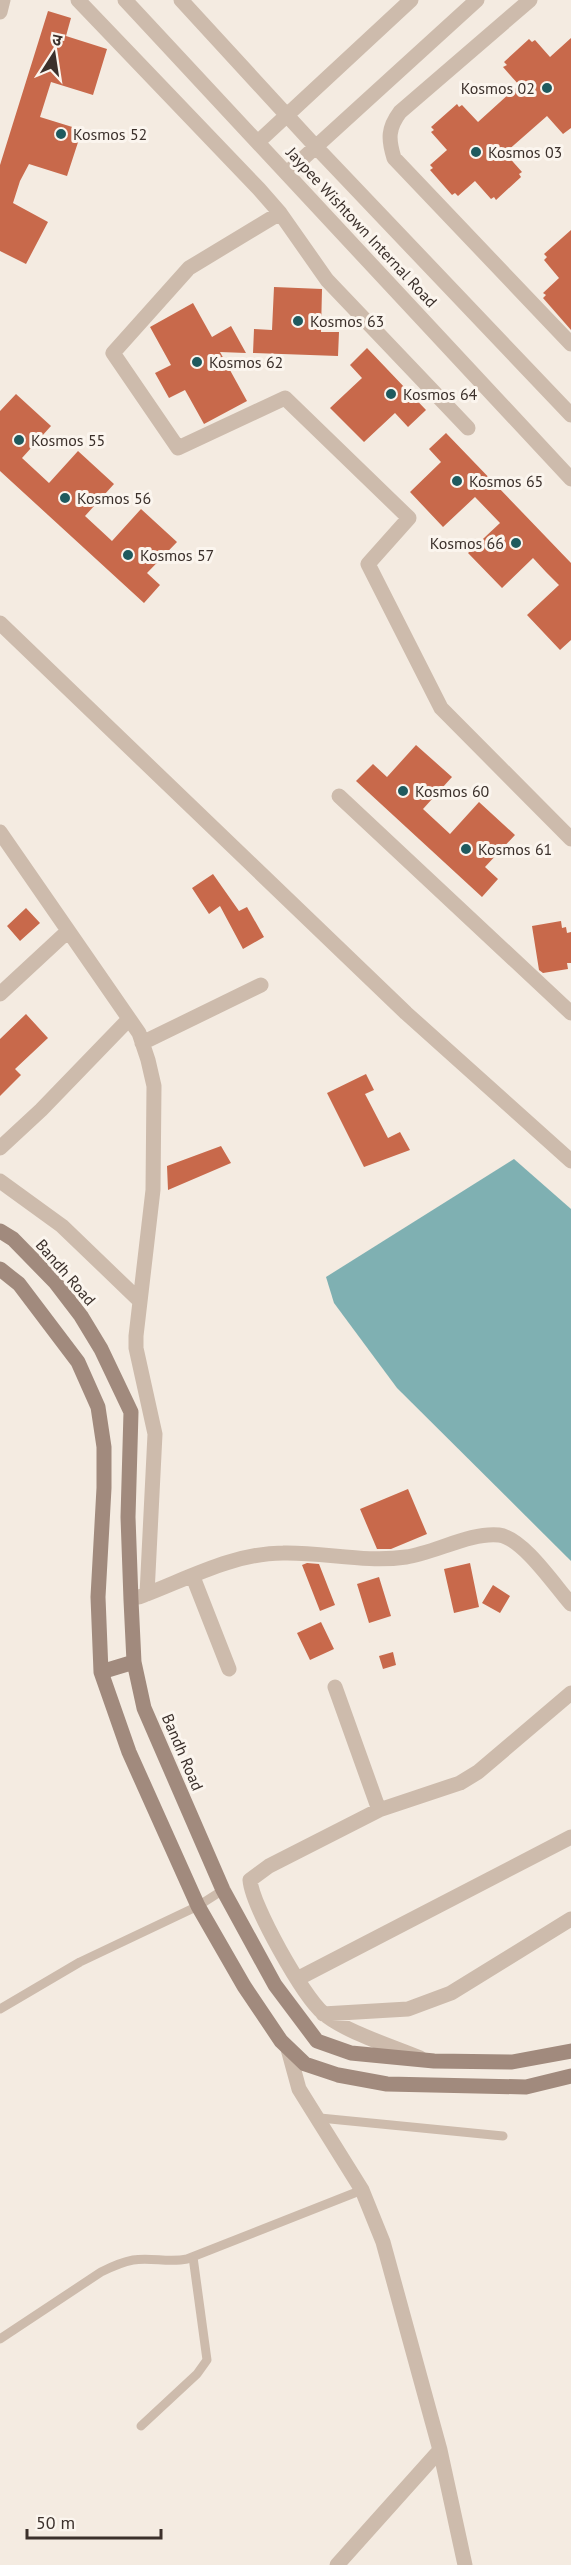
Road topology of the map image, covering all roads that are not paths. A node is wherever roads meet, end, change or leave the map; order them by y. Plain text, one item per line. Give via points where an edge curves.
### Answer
1 (3, 0) edge
2 (78, 0) edge
3 (124, 0) edge
4 (181, 0) edge
5 (411, 0) edge
6 (477, 0) edge
7 (530, 0) edge
8 (0, 12) edge
9 (287, 115) junction
10 (258, 142) junction
11 (316, 147) junction
12 (287, 173) junction
13 (280, 213) junction
14 (571, 344) edge
15 (571, 415) edge
16 (468, 428) dead end
17 (571, 479) edge
18 (0, 623) edge
19 (339, 796) dead end
20 (1, 837) edge
21 (571, 839) edge
22 (68, 931) junction
23 (261, 984) dead end
24 (0, 994) edge
25 (571, 1013) edge
26 (129, 1019) junction
27 (142, 1043) junction
28 (0, 1148) edge
29 (571, 1161) edge
30 (0, 1181) edge
31 (0, 1231) edge
32 (0, 1269) edge
33 (140, 1300) junction
34 (193, 1577) junction
35 (147, 1594) junction
36 (131, 1600) junction
37 (571, 1604) edge
38 (134, 1662) junction
39 (229, 1669) dead end
40 (101, 1672) junction
41 (335, 1687) dead end
42 (571, 1693) edge
43 (379, 1810) junction
44 (571, 1837) edge
45 (223, 1890) junction
46 (198, 1906) junction
47 (571, 1918) edge
48 (297, 1979) junction
49 (0, 2009) edge
50 (323, 2014) junction
51 (288, 2049) junction
52 (571, 2051) edge
53 (423, 2060) junction
54 (571, 2076) edge
55 (320, 2118) junction
56 (503, 2136) dead end
57 (362, 2190) junction
58 (193, 2257) junction
59 (0, 2339) edge
60 (141, 2426) dead end
61 (440, 2450) junction
62 (337, 2565) edge
63 (465, 2565) edge

1 - 8 street
2 - 13 street
3 - 10 street, Jaypee Wishtown Internal Road
4 - 9 street, Jaypee Wishtown Internal Road
5 - 9 street
6 - 11 street
7 - 14 street via 400,112 392,123 388,140 394,158
9 - 10 street
9 - 11 street, Jaypee Wishtown Internal Road
10 - 12 street, Jaypee Wishtown Internal Road
11 - 12 street
11 - 15 street, Jaypee Wishtown Internal Road
12 - 17 street, Jaypee Wishtown Internal Road
13 - 16 street via 327,280
13 - 21 street via 189,268 113,353 178,448 285,398 409,518 368,564 441,708
18 - 29 street via 406,1012
19 - 25 street
20 - 22 street
22 - 24 street
22 - 26 street
23 - 27 street
26 - 27 street
26 - 28 street
27 - 33 street via 154,1086 154,1132 153,1190
30 - 33 street via 62,1226
31 - 36 main road, Bandh Road via 55,1282 81,1316 130,1412
32 - 40 main road via 19,1284 78,1362 98,1407 104,1467 98,1597
33 - 35 street via 136,1348 152,1410 156,1452
34 - 35 street
34 - 37 street via 230,1562 282,1552 388,1559 500,1535 527,1552
34 - 39 street
35 - 36 street
36 - 38 main road, Bandh Road
38 - 40 main road
38 - 45 main road, Bandh Road via 144,1708
40 - 46 main road via 129,1752
41 - 43 street
42 - 43 street via 460,1783
43 - 48 street via 269,1866 250,1880 270,1930
44 - 48 street
45 - 46 lane
45 - 53 main road, Bandh Road via 275,1985 317,2041 351,2053
46 - 49 lane via 80,1962
46 - 51 main road via 244,1986
47 - 50 street via 450,1993 408,2008
48 - 50 street
50 - 53 street
51 - 54 main road via 305,2064 387,2084 526,2087
51 - 55 street via 299,2089
52 - 53 main road, Bandh Road via 512,2062
55 - 56 lane
55 - 57 street
57 - 58 lane
57 - 61 street via 383,2242
58 - 59 lane via 172,2262 135,2259 118,2264
58 - 60 lane via 207,2360
61 - 62 street
61 - 63 street

